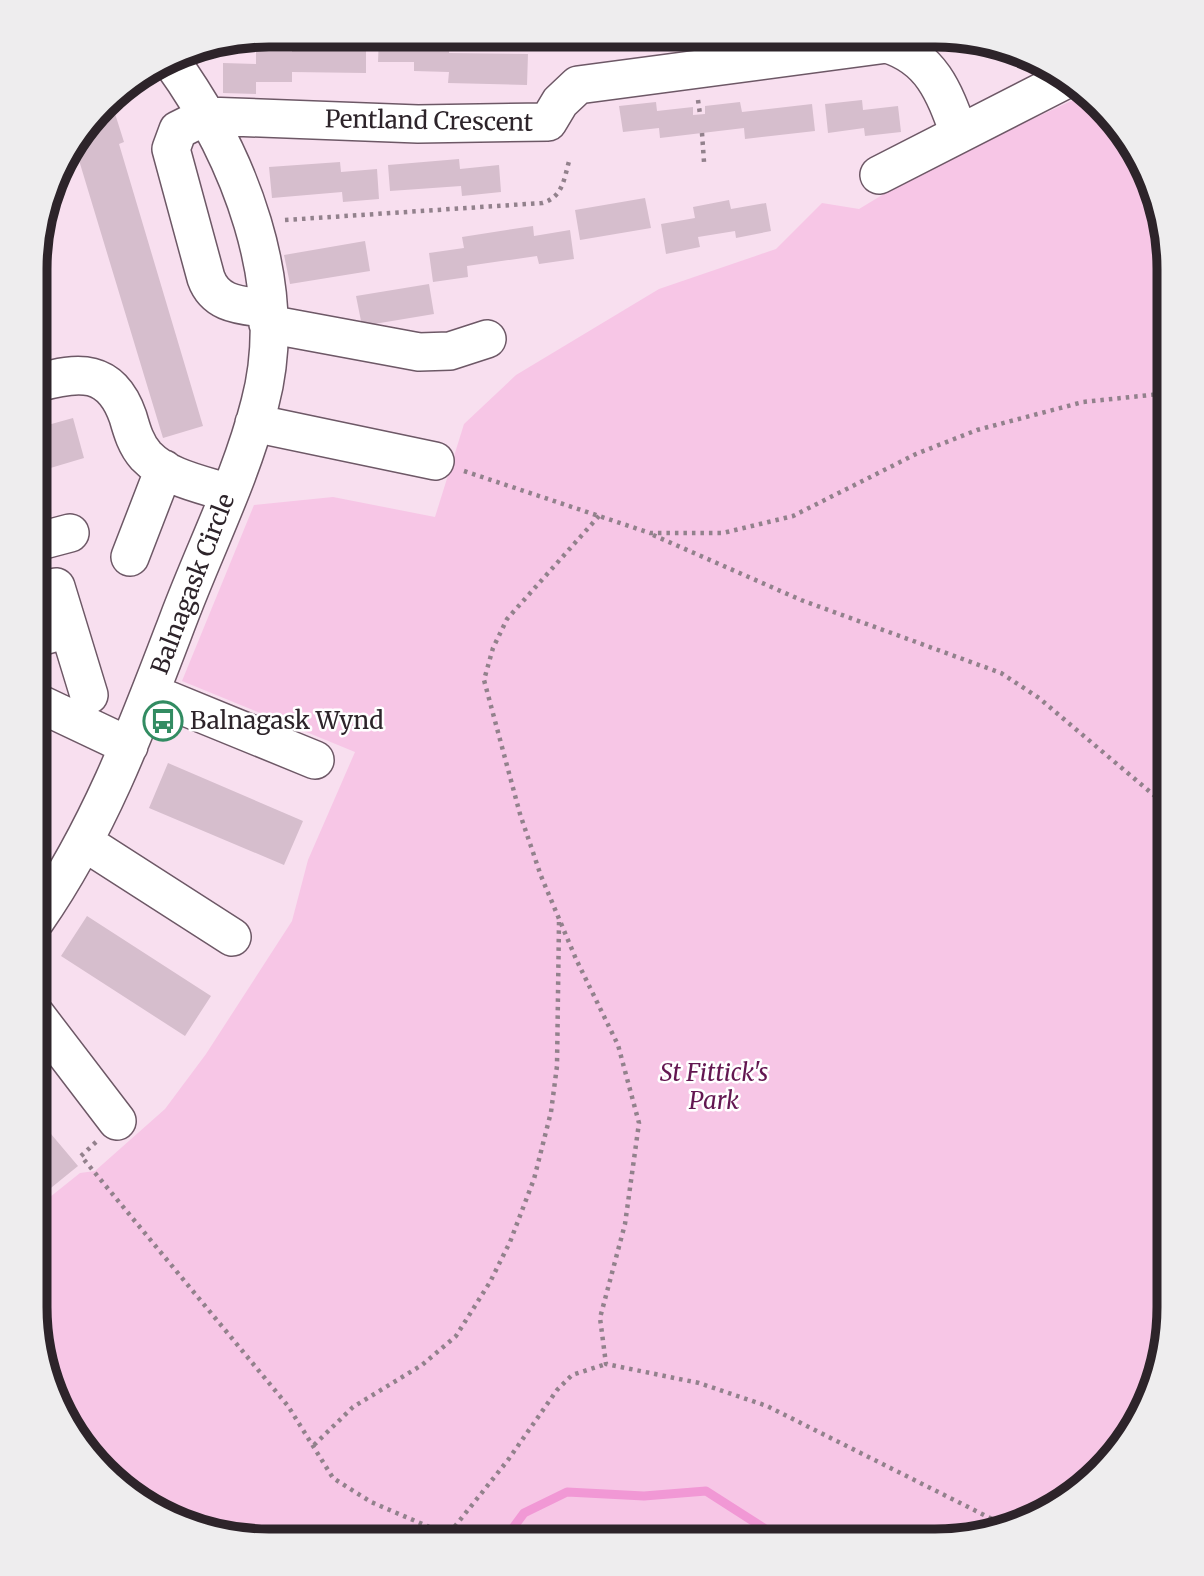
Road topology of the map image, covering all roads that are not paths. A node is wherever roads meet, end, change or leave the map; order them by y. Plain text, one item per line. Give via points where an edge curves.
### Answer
1 (864, 47) edge
2 (896, 47) edge
3 (175, 68) edge
4 (1057, 84) edge
5 (206, 116) junction
6 (959, 133) junction
7 (879, 175) dead end
8 (268, 316) junction
9 (487, 339) dead end
10 (47, 381) edge
11 (254, 423) junction
12 (435, 461) road end
13 (164, 469) junction
14 (229, 493) junction
15 (130, 557) dead end
16 (56, 587) dead end
17 (52, 634) edge
18 (150, 693) junction
19 (89, 695) dead end
20 (47, 707) edge
21 (130, 746) junction
22 (315, 760) dead end
23 (84, 842) junction
24 (47, 902) edge
25 (232, 937) dead end
26 (47, 1029) edge
27 (117, 1121) road end

1 - 5 street, Pentland Crescent via 578,85 548,122 418,124
2 - 6 street, Pentland Crescent via 928,66 946,96
3 - 5 street, Balnagask Circle
4 - 6 street
5 - 8 street, Balnagask Circle via 252,222
5 - 8 street via 178,130 171,149 206,278 217,297
6 - 7 street
8 - 9 street via 419,352 450,351
8 - 11 street, Balnagask Circle via 261,400
10 - 13 street via 83,374 110,386 122,402 144,454
11 - 12 street
11 - 14 street, Balnagask Circle
13 - 14 street
13 - 15 street
14 - 18 street, Balnagask Circle
16 - 17 street
17 - 19 street
18 - 21 street, Balnagask Circle
18 - 22 street
20 - 21 street
21 - 23 street, Balnagask Circle
23 - 24 street, Balnagask Circle
23 - 25 street
26 - 27 street

